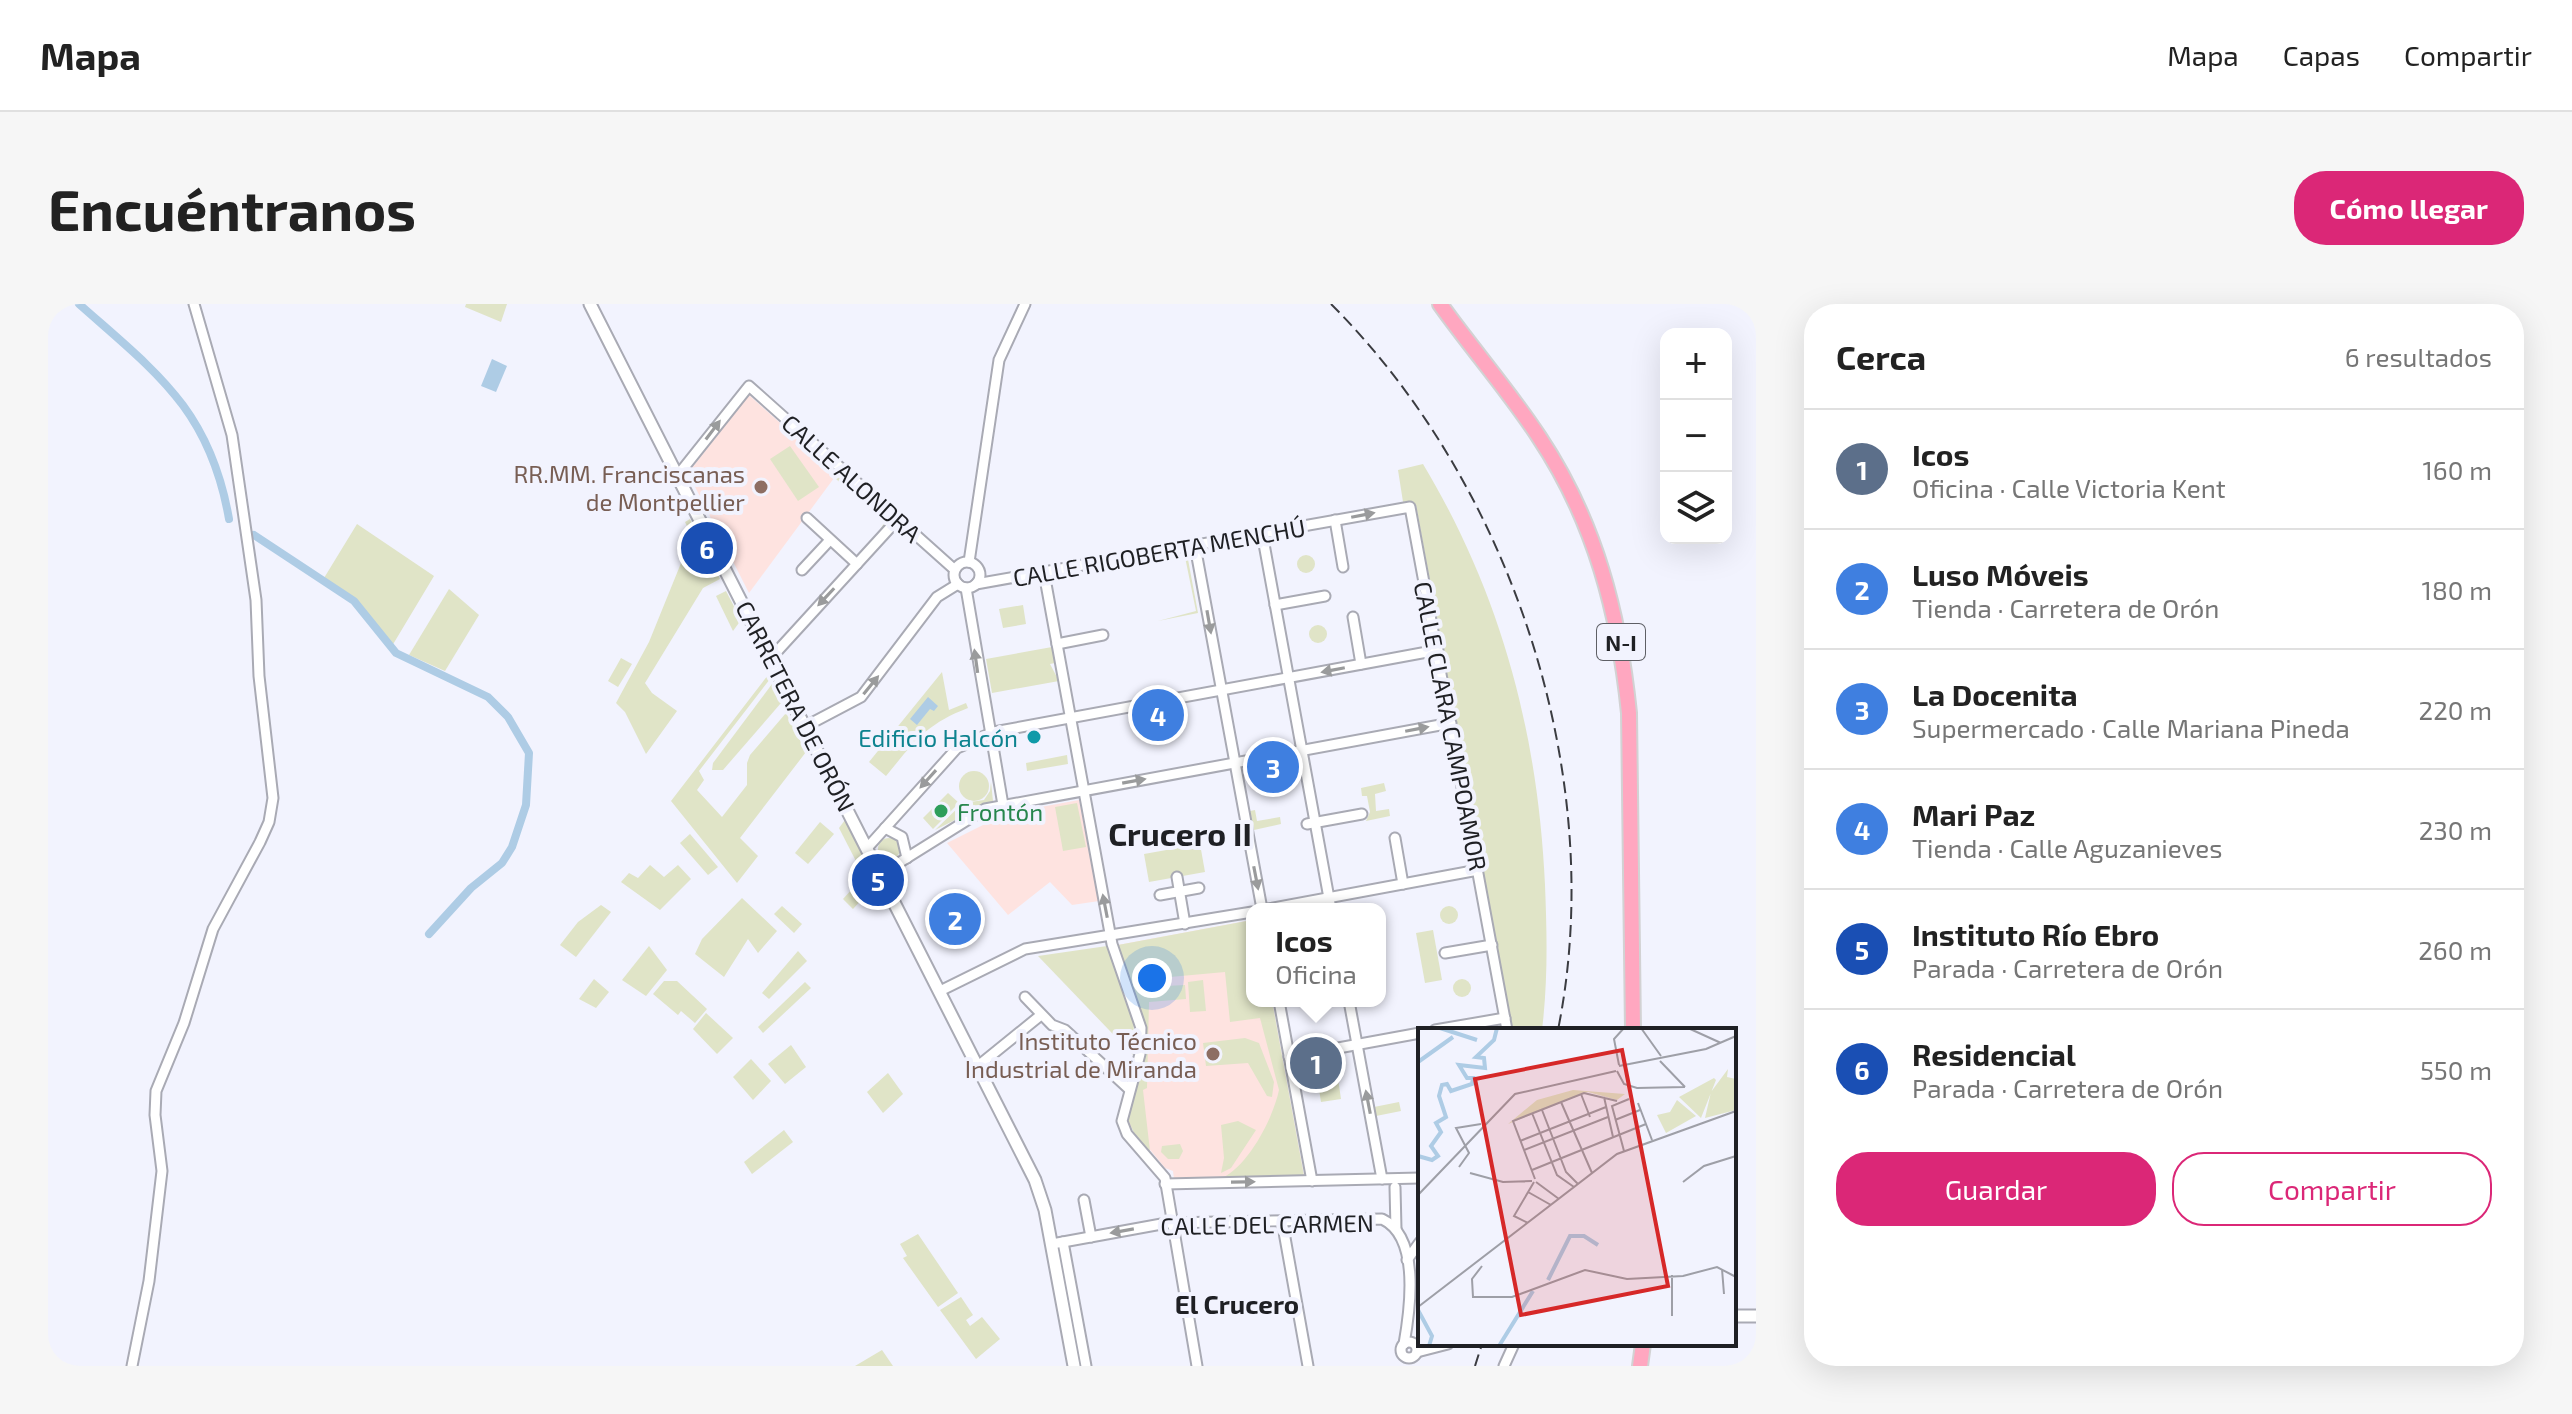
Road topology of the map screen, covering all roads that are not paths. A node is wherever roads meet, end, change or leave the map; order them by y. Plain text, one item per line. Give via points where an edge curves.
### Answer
1 (194, 304) edge
2 (590, 304) edge
3 (1025, 304) edge
4 (1445, 309) edge
5 (678, 475) junction
6 (1410, 507) joint
7 (807, 518) dead end
8 (898, 519) junction
9 (1335, 520) junction
10 (1262, 533) junction
11 (830, 540) junction
12 (1195, 546) junction
13 (854, 561) junction
14 (969, 562) junction
15 (1343, 567) dead end
16 (802, 570) dead end
17 (955, 570) junction
18 (1044, 573) junction
19 (971, 585) junction
20 (1325, 596) dead end
21 (1275, 605) junction
22 (1353, 617) dead end
23 (1103, 635) dead end
24 (1057, 644) junction
25 (1438, 650) junction
26 (771, 658) junction
27 (1361, 664) junction
28 (1288, 678) junction
29 (1221, 691) junction
30 (1071, 719) junction
31 (1451, 723) junction
32 (806, 726) junction
33 (989, 734) junction
34 (1302, 750) junction
35 (1235, 763) junction
36 (1084, 791) junction
37 (1003, 805) junction
38 (1362, 814) dead end
39 (1311, 824) junction
40 (885, 828) junction
41 (1395, 838) dead end
42 (868, 847) junction
43 (907, 858) junction
44 (1478, 870) junction
45 (881, 874) junction
46 (1177, 877) dead end
47 (1403, 884) junction
48 (1199, 888) dead end
49 (1179, 892) junction
50 (1160, 895) dead end
51 (1329, 898) junction
52 (1264, 903) edge
53 (1300, 903) edge
54 (1330, 903) edge
55 (1246, 913) edge
56 (1185, 924) junction
57 (1111, 938) junction
58 (1492, 945) junction
59 (1445, 953) dead end
60 (940, 991) junction
61 (1025, 997) dead end
62 (1280, 1007) edge
63 (1350, 1007) edge
64 (1041, 1015) junction
65 (1505, 1018) junction
66 (1447, 1028) edge
67 (1507, 1028) edge
68 (1633, 1028) edge
69 (1418, 1033) edge
70 (1357, 1045) junction
71 (1289, 1057) junction
72 (978, 1066) junction
73 (1129, 1089) junction
74 (1418, 1178) edge
75 (1382, 1179) junction
76 (1312, 1181) junction
77 (1165, 1184) junction
78 (1395, 1187) dead end
79 (1084, 1200) dead end
80 (1282, 1221) junction
81 (1171, 1223) junction
82 (1395, 1228) junction
83 (1091, 1237) junction
84 (1058, 1243) junction
85 (1418, 1245) edge
86 (1407, 1260) junction
87 (1404, 1344) junction
88 (1440, 1346) edge
89 (1513, 1346) edge
90 (1632, 1346) edge
91 (1643, 1346) edge
92 (1417, 1352) junction
93 (1403, 1356) junction
94 (132, 1366) edge
95 (1074, 1366) edge
96 (1086, 1366) edge
97 (1197, 1366) edge
98 (1308, 1366) edge
99 (1395, 1366) edge
100 (1504, 1366) edge
101 (1633, 1366) edge
102 (1640, 1366) edge

1 - 94 street via 233,443 256,600 260,695 273,798 260,842 213,929 156,1091 162,1171
2 - 5 street, CARRETERA DE ORÓN
3 - 14 street via 999,360
4 - 68 highway, N-I via 1554,461 1607,583 1629,713
5 -> 8 street, CALLE ALONDRA via 749,386
5 - 26 street, CARRETERA DE ORÓN
9 -> 6 street, CALLE RIGOBERTA MENCHÚ
6 - 25 street, CALLE CLARA CAMPOAMOR
7 - 11 street
8 - 13 street
8 - 17 street, CALLE ALONDRA
9 - 10 street, CALLE RIGOBERTA MENCHÚ
9 - 15 street, CALLE RIGOBERTA MENCHÚ
10 - 12 street, CALLE RIGOBERTA MENCHÚ
10 - 21 street
11 - 13 street
11 - 16 street
12 - 18 street, CALLE RIGOBERTA MENCHÚ
12 -> 29 street
13 -> 26 street
14 - 17 street
14 - 19 street via 979,573
17 - 19 street
18 - 19 street, CALLE RIGOBERTA MENCHÚ
18 - 24 street
32 -> 19 street via 861,697 937,597
33 -> 19 street
20 - 21 street
21 - 28 street
22 - 27 street
23 - 24 street
24 - 30 street
25 - 27 street
25 - 31 street, CALLE CLARA CAMPOAMOR
26 - 32 street, CARRETERA DE ORÓN
27 -> 28 street
28 - 29 street
28 - 34 street
29 - 30 street
29 - 35 street
30 - 33 street
30 - 36 street
34 -> 31 street
31 - 44 street, CALLE CLARA CAMPOAMOR
32 - 42 street, CARRETERA DE ORÓN
33 - 37 street
33 -> 40 street via 957,748
34 - 35 street
34 - 39 street
36 -> 35 street
35 -> 52 street
36 - 37 street
57 -> 36 street
37 - 43 street via 977,813
38 - 39 street
39 - 51 street
40 - 42 street
40 - 43 street via 902,837
41 - 47 street
42 - 45 street, CARRETERA DE ORÓN
43 - 45 street
44 - 47 street
44 - 58 street, CALLE CLARA CAMPOAMOR
45 - 60 street, CARRETERA DE ORÓN
46 - 49 street
47 - 51 street
48 - 49 street
49 - 50 street
49 - 56 street
51 - 53 street
51 - 54 street
55 - 56 street
56 - 57 street
57 - 60 street via 1025,949
57 - 73 street via 1141,1028 1140,1054
58 - 59 street
58 - 65 street, CALLE CLARA CAMPOAMOR
60 - 72 street, CARRETERA DE ORÓN
61 - 64 street
62 - 71 street
63 - 70 street
64 - 72 street
64 - 73 street
65 - 66 street
65 - 67 street, CALLE CLARA CAMPOAMOR
69 - 70 street
70 - 71 street
75 -> 70 street
71 - 76 street
72 - 84 street, CARRETERA DE ORÓN via 1035,1180
73 - 77 street via 1124,1126
74 - 75 street
75 - 76 street
77 -> 76 street
77 - 81 street
78 - 82 street
79 - 83 street
80 - 81 street, CALLE DEL CARMEN
80 - 82 street, CALLE DEL CARMEN via 1382,1219
80 - 98 street
81 -> 83 street, CALLE DEL CARMEN
81 - 97 street
82 - 86 street
83 - 84 street, CALLE DEL CARMEN
84 - 95 street, CARRETERA DE ORÓN
84 - 96 street
85 - 86 street
86 - 87 street via 1411,1293
87 - 92 street via 1414,1344
87 - 93 street
88 - 92 street
89 - 100 street
90 - 101 highway
91 - 102 highway
92 - 93 street via 1413,1358
93 - 99 street

